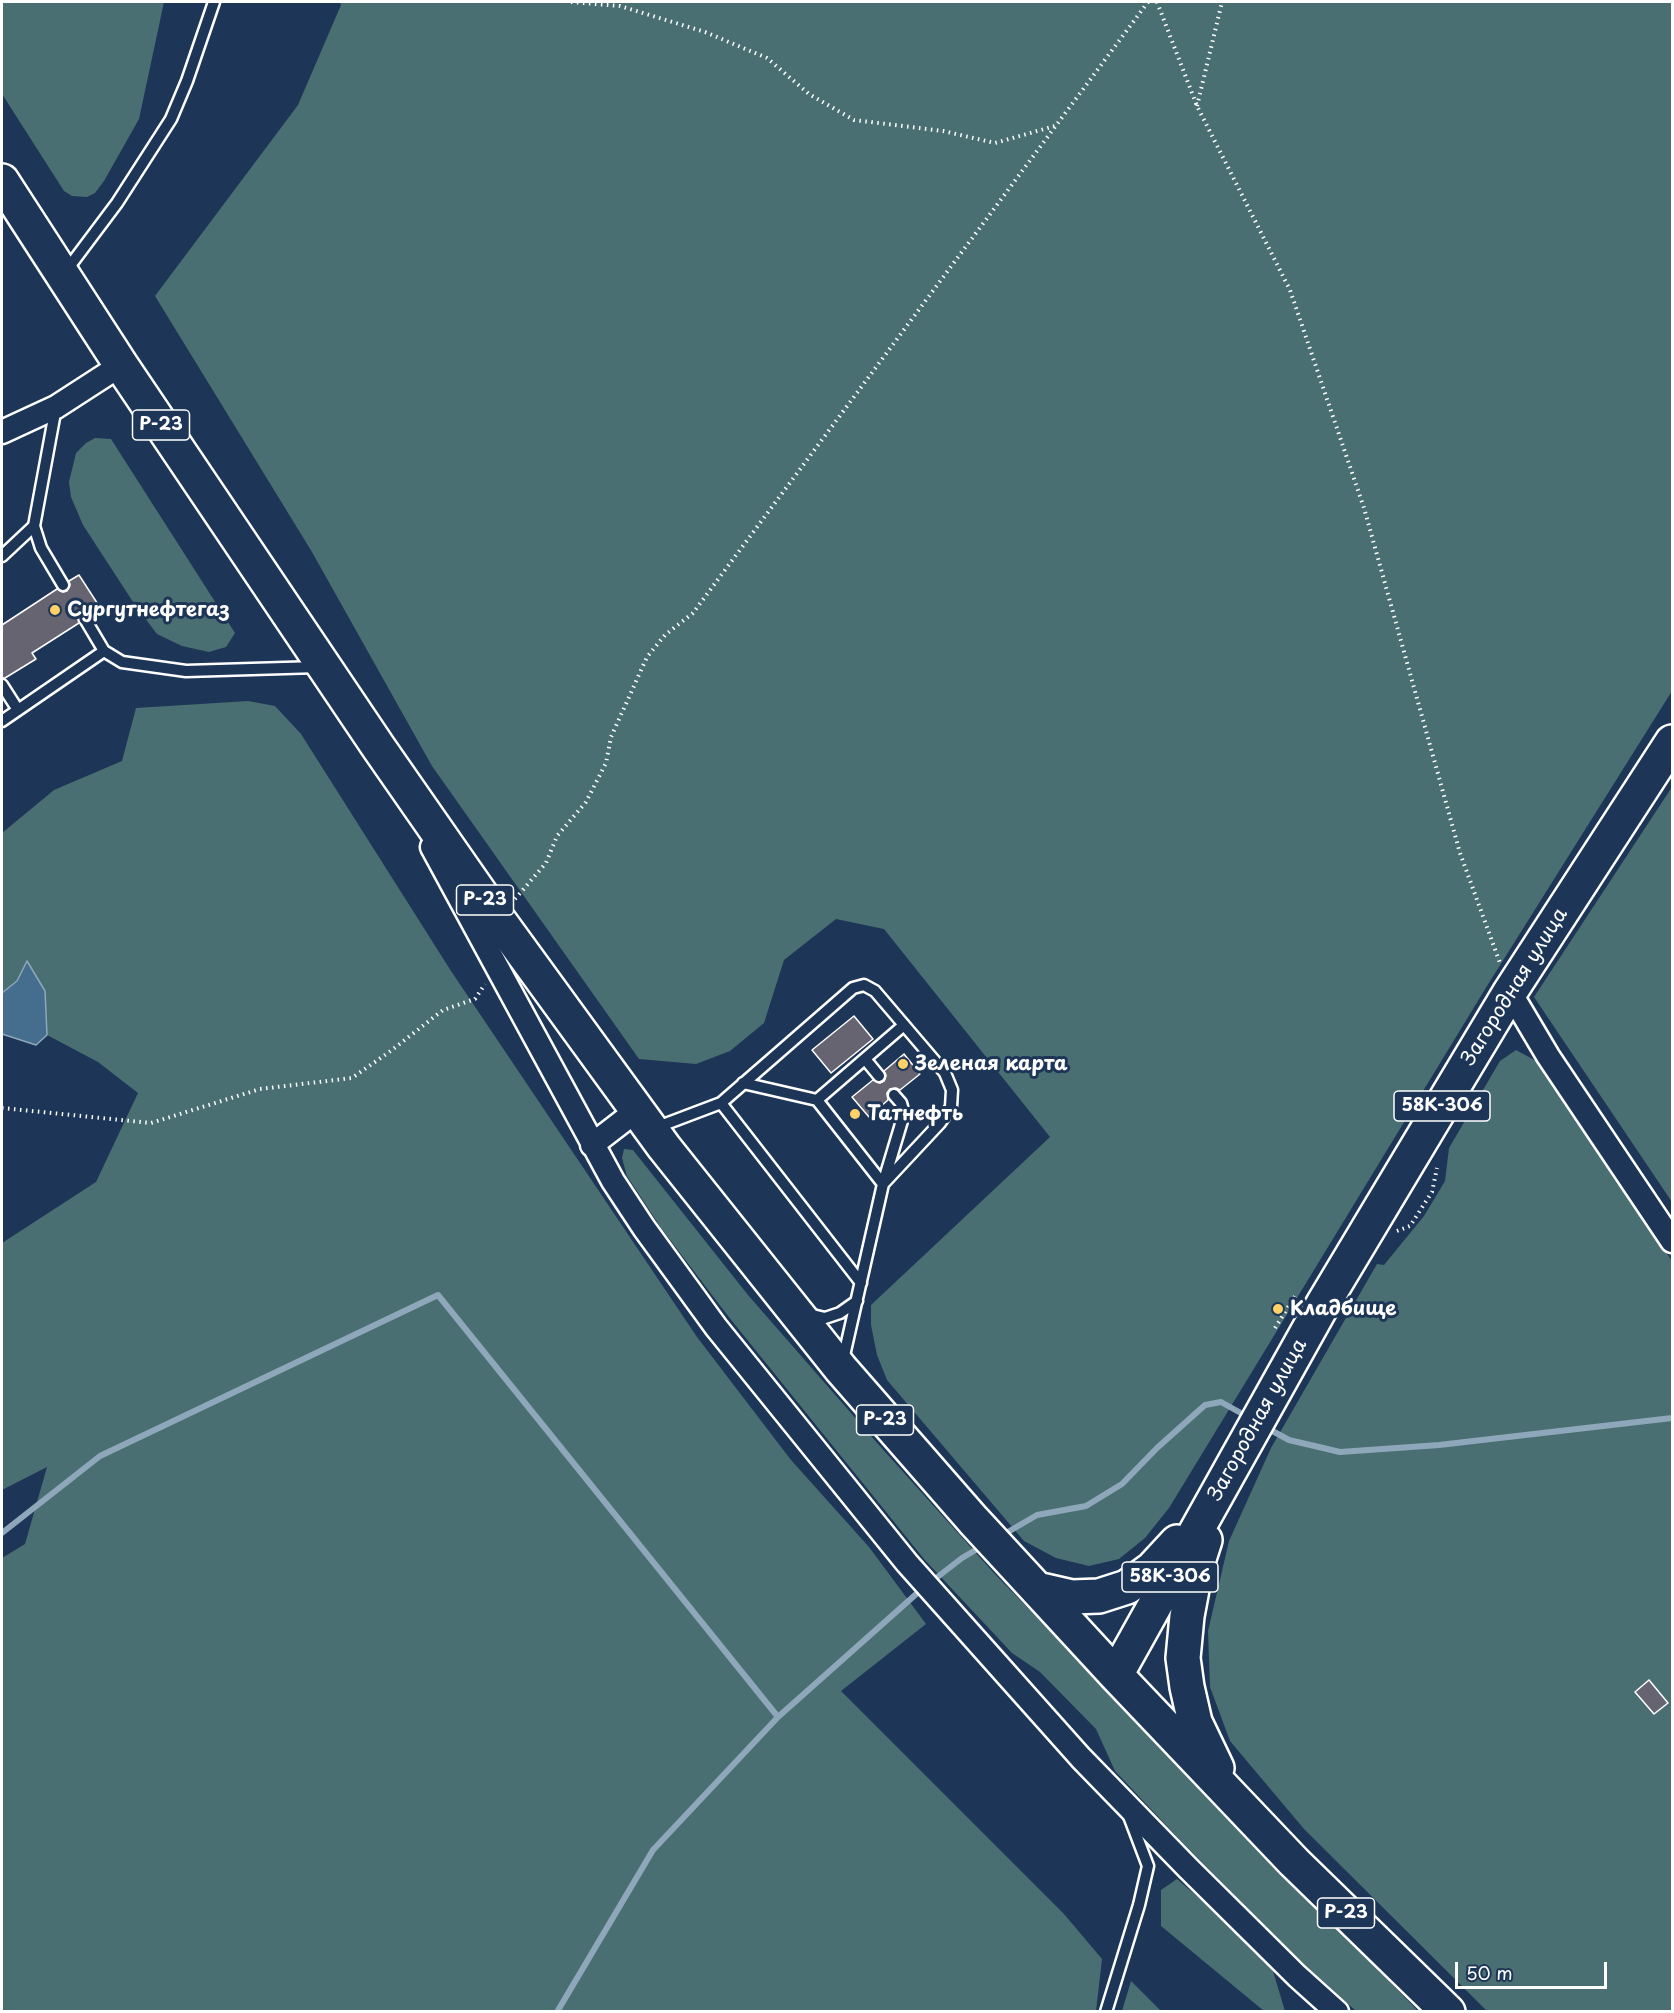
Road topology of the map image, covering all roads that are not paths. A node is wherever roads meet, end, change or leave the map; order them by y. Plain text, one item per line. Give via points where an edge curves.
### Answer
1 (214, 2) edge
2 (2, 181) edge
3 (63, 277) junction
4 (121, 365) junction
5 (56, 407) junction
6 (2, 432) edge
7 (34, 526) junction
8 (2, 556) edge
9 (63, 585) dead end
10 (85, 619) dead end
11 (104, 651) junction
12 (324, 667) junction
13 (2, 685) edge
14 (18, 710) junction
15 (2, 721) edge
16 (1672, 742) edge
17 (379, 748) junction
18 (1510, 992) junction
19 (904, 1025) junction
20 (865, 1059) junction
21 (879, 1076) dead end
22 (743, 1083) junction
23 (894, 1095) dead end
24 (817, 1100) junction
25 (721, 1103) junction
26 (643, 1120) junction
27 (592, 1145) junction
28 (883, 1184) junction
29 (1672, 1241) edge
30 (861, 1283) junction
31 (857, 1301) junction
32 (791, 1307) junction
33 (841, 1369) junction
34 (1225, 1479) junction
35 (1036, 1588) junction
36 (1116, 1675) junction
37 (1123, 1802) junction
38 (1246, 1812) junction
39 (1106, 2012) edge
40 (1337, 2012) edge
41 (1448, 2012) edge

1 - 3 lane via 171,119
2 - 3 highway, Р-23
3 - 4 highway, Р-23
4 - 5 street
4 - 12 highway, Р-23
5 - 6 street
5 - 7 lane
7 - 8 lane
7 - 9 lane via 41,548
10 - 11 lane
11 - 12 lane via 122,662 186,671
11 - 14 lane
12 - 17 highway, Р-23
13 - 14 lane
14 - 15 lane
16 - 18 highway, Загородная улица / 58К-306
17 - 26 highway, Р-23
17 - 27 street
18 - 29 street via 1548,1056
18 - 34 highway, Загородная улица / 58К-306 via 1323,1304
19 - 20 lane
19 - 22 lane via 875,991 864,985 852,988
19 - 28 lane via 945,1073 952,1090 951,1107
20 - 21 lane
20 - 24 lane
22 - 24 lane
22 - 25 lane
23 - 28 lane via 904,1114
24 - 28 lane
25 - 26 lane
25 - 30 lane
26 - 27 street
26 - 32 highway, Р-23
27 - 37 street via 644,1228 716,1327 907,1563
28 - 30 lane
30 - 31 lane
31 - 32 lane via 825,1318
31 - 33 lane
32 - 33 highway, Р-23
33 - 35 highway, Р-23
34 - 35 highway via 1182,1538 1152,1569 1127,1587 1099,1596 1072,1597
34 - 36 highway, Загородная улица / 58К-306
34 - 38 highway via 1196,1568 1186,1616 1183,1658 1195,1722 1212,1760
35 - 36 highway, Р-23
36 - 38 highway, Р-23
37 - 39 lane via 1148,1866
37 - 40 street
38 - 41 highway, Р-23

